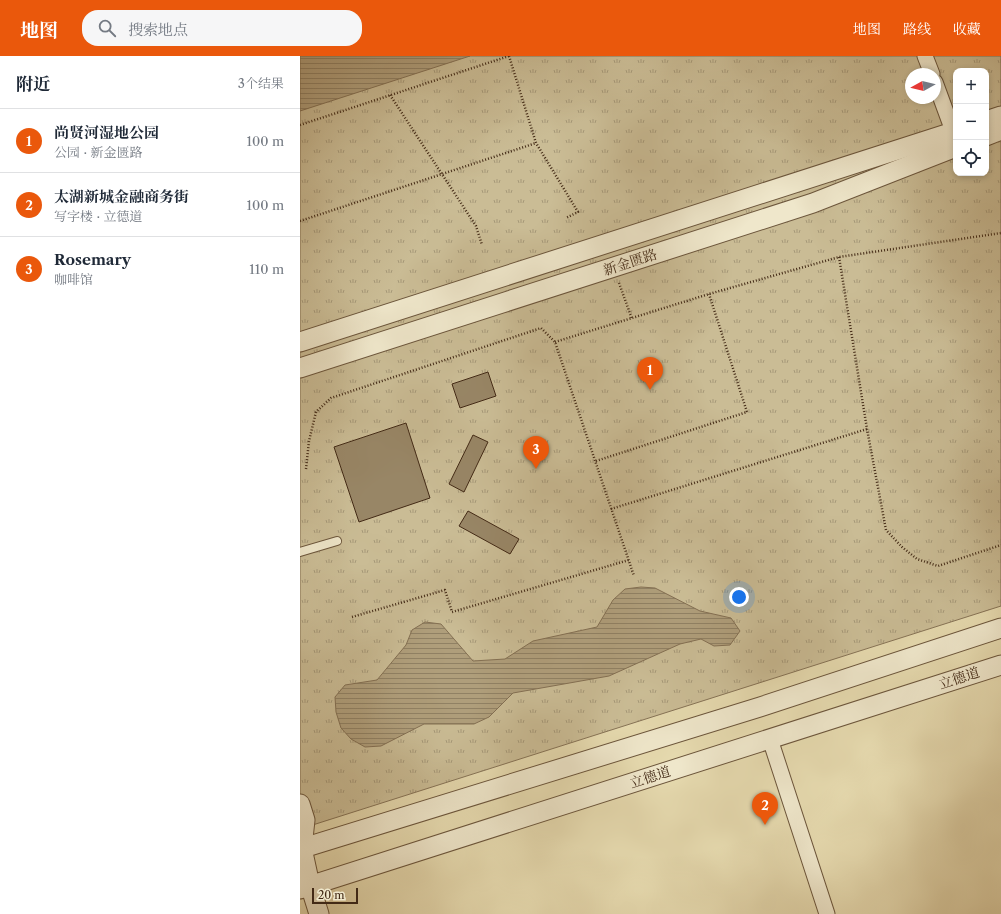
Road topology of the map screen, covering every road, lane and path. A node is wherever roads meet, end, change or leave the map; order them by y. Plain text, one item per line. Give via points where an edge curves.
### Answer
1 (509, 56) edge
2 (925, 56) edge
3 (930, 68) edge
4 (390, 96) junction
5 (941, 98) edge
6 (1001, 116) edge
7 (989, 120) edge
8 (300, 125) edge
9 (1001, 130) edge
10 (953, 131) edge
11 (989, 135) edge
12 (953, 137) edge
13 (953, 137) edge
14 (536, 143) junction
15 (442, 175) junction
16 (566, 218) dead end
17 (300, 221) edge
18 (1001, 234) edge
19 (482, 245) dead end
20 (839, 257) junction
21 (614, 267) junction
22 (709, 294) junction
23 (632, 318) junction
24 (300, 342) edge
25 (556, 342) junction
26 (300, 368) edge
27 (867, 429) junction
28 (596, 461) junction
29 (306, 469) dead end
30 (611, 509) junction
31 (337, 541) dead end
32 (1001, 545) edge
33 (300, 552) edge
34 (628, 560) junction
35 (634, 576) dead end
36 (352, 617) dead end
37 (1001, 628) edge
38 (1001, 665) edge
39 (770, 739) junction
40 (300, 804) edge
41 (301, 848) edge
42 (308, 886) edge
43 (319, 914) edge
44 (324, 914) edge
45 (827, 914) edge

1 - 4 path
1 - 14 path
2 - 3 street
4 - 8 path
4 - 15 path
5 - 10 street
6 - 7 street
9 - 11 street
12 - 21 street, 新金匮路 via 813,203
13 - 24 street, 新金匮路
14 - 15 path
14 - 16 path via 578,212
15 - 17 path
15 - 19 path via 476,226
18 - 20 path
20 - 22 path
20 - 27 path
21 - 23 path
21 - 26 street, 新金匮路
22 - 23 path
22 - 28 path via 747,412
23 - 25 path
25 - 28 path
25 - 29 path via 541,328 331,398 316,412
27 - 30 path
27 - 32 path via 886,530 902,547 917,559 938,566
28 - 30 path
30 - 34 path
31 - 33 lane
34 - 35 path
34 - 36 path via 452,612 445,590
37 - 41 street via 752,709
38 - 39 street, 立德道
39 - 42 street, 立德道
39 - 45 street
40 - 41 street via 305,820
41 - 42 street
42 - 43 street
42 - 44 street

